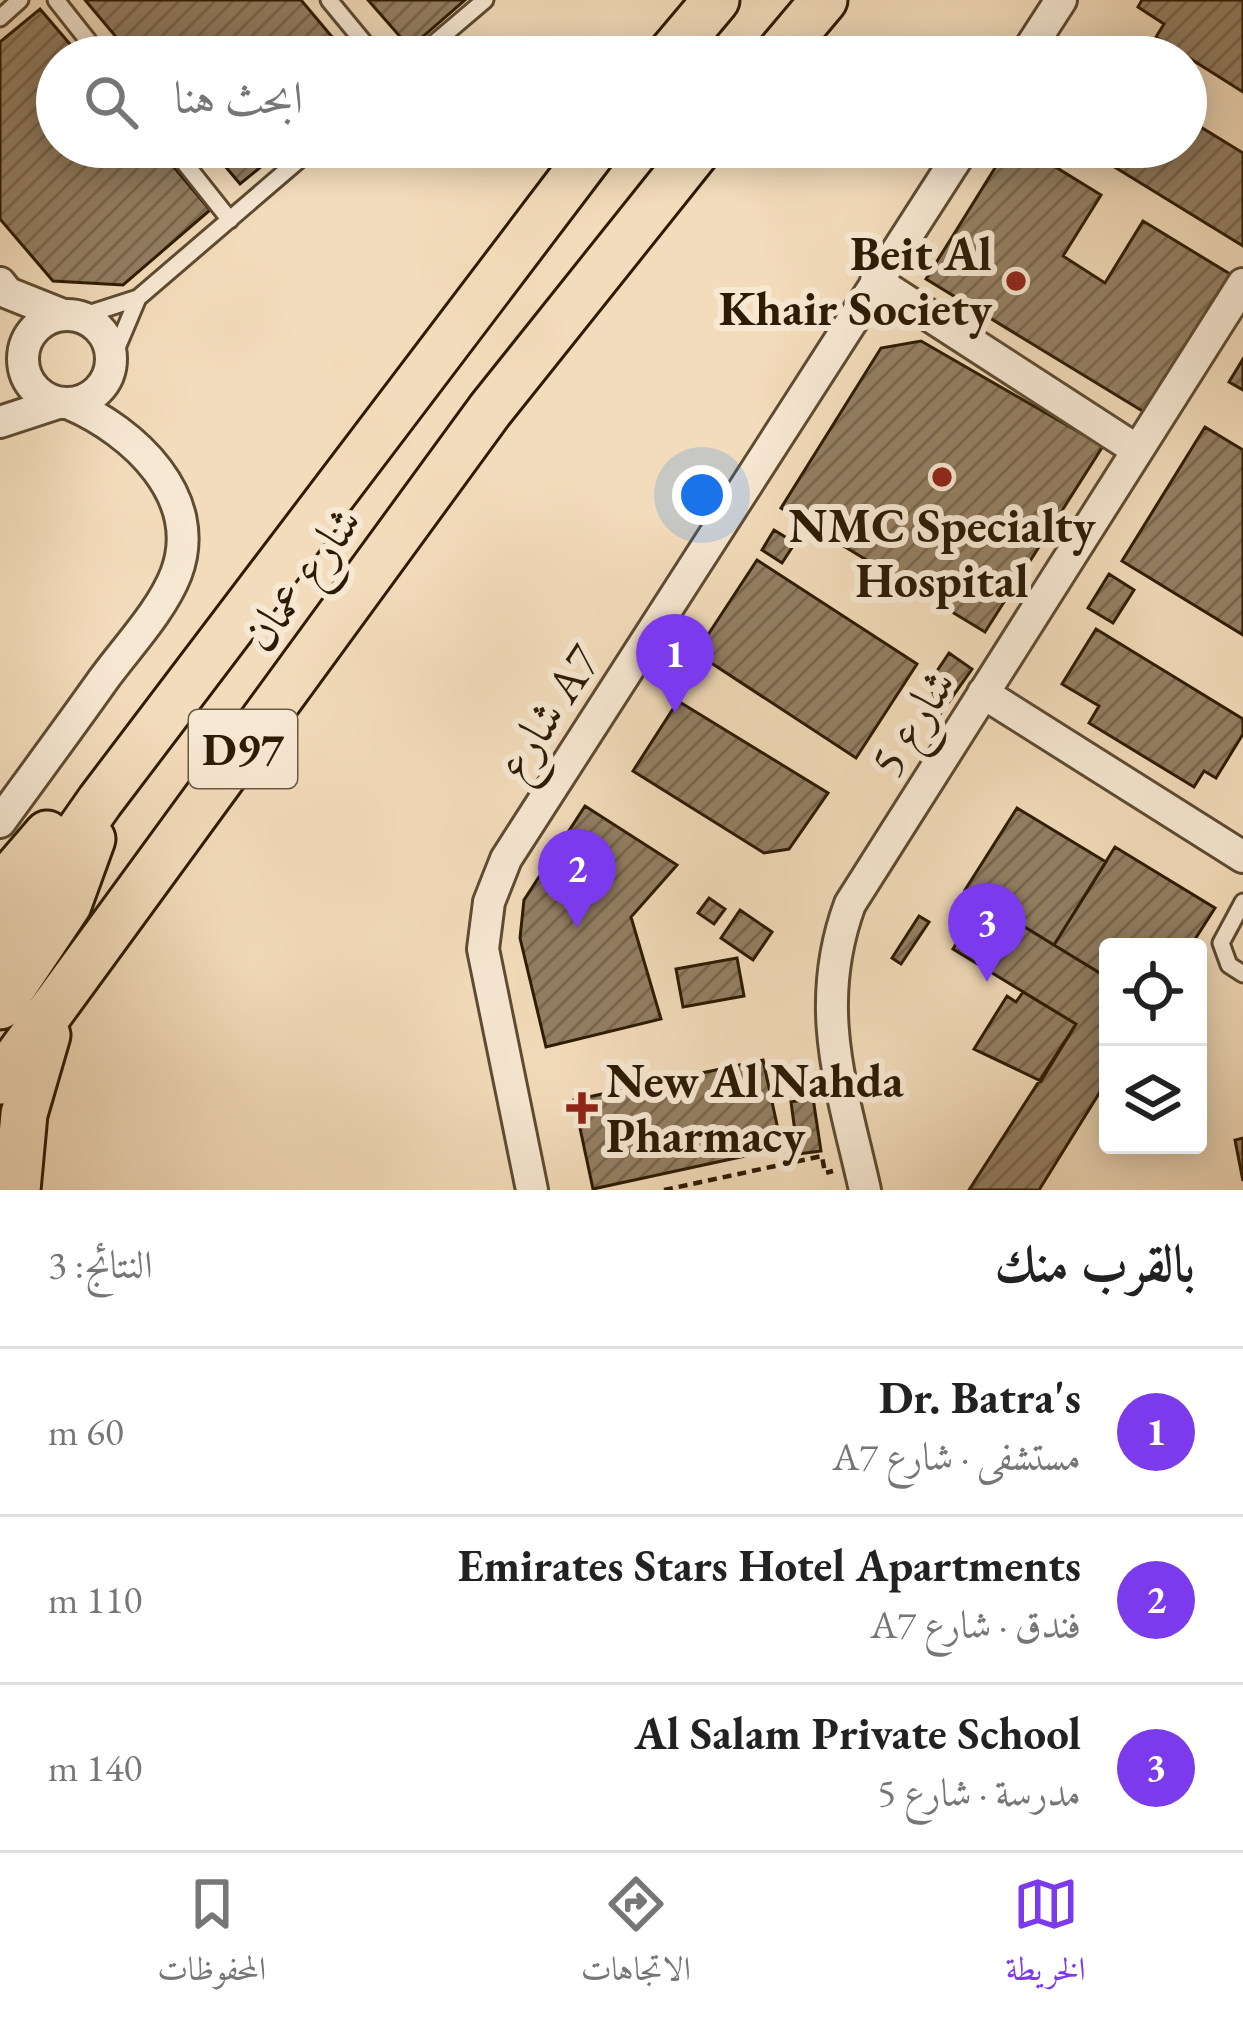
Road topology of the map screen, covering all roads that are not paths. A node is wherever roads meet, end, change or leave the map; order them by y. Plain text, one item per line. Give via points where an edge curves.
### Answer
1 (20, 0) edge
2 (56, 0) edge
3 (328, 0) edge
4 (485, 0) edge
5 (716, 0) edge
6 (824, 0) edge
7 (1061, 0) edge
8 (0, 18) edge
9 (84, 36) edge
10 (358, 36) edge
11 (443, 36) edge
12 (686, 36) edge
13 (794, 36) edge
14 (1038, 36) edge
15 (189, 168) edge
16 (290, 168) edge
17 (580, 168) edge
18 (683, 168) edge
19 (950, 168) edge
20 (230, 220) junction
21 (876, 281) junction
22 (1243, 284) edge
23 (4, 288) edge
24 (138, 298) junction
25 (71, 316) junction
26 (23, 358) junction
27 (111, 362) junction
28 (64, 404) junction
29 (0, 408) edge
30 (0, 422) edge
31 (1137, 450) junction
32 (983, 693) junction
33 (100, 800) junction
34 (0, 822) edge
35 (1243, 856) edge
36 (0, 889) edge
37 (1241, 910) edge
38 (0, 944) edge
39 (1243, 974) edge
40 (0, 1006) edge
41 (54, 1009) junction
42 (0, 1082) edge
43 (862, 1178) edge
44 (17, 1190) edge
45 (532, 1190) edge

1 - 8 lane
2 - 9 lane
3 - 10 lane
4 - 11 lane
5 - 12 main road
6 - 13 main road
7 - 14 street
15 - 20 lane
16 - 20 lane
17 - 33 main road, شارع عمان / D97
18 - 41 main road, شارع عمان / D97 via 486,416
19 - 21 street, شارع A7
20 - 24 lane
21 - 31 street
21 - 45 street, شارع A7 via 506,859 489,902 489,995
22 - 31 street, شارع 5
23 - 25 street
23 - 26 street
24 - 25 lane
24 - 27 lane
25 - 26 street via 37,327
25 - 27 street via 106,339
26 - 28 street via 38,393
26 - 29 street
27 - 28 street via 102,386
28 - 30 street
28 - 34 street via 123,434 163,478 182,526 180,559 158,605
31 - 32 street, شارع 5
32 - 35 street
32 - 43 street, شارع 5 via 816,957 818,1000
33 - 36 main road via 46,835
33 - 38 main road, شارع عمان / D97
33 - 40 main road via 68,905
37 - 39 lane via 1225,932 1223,955
41 - 42 main road, شارع عمان / D97
41 - 44 main road via 24,1114

